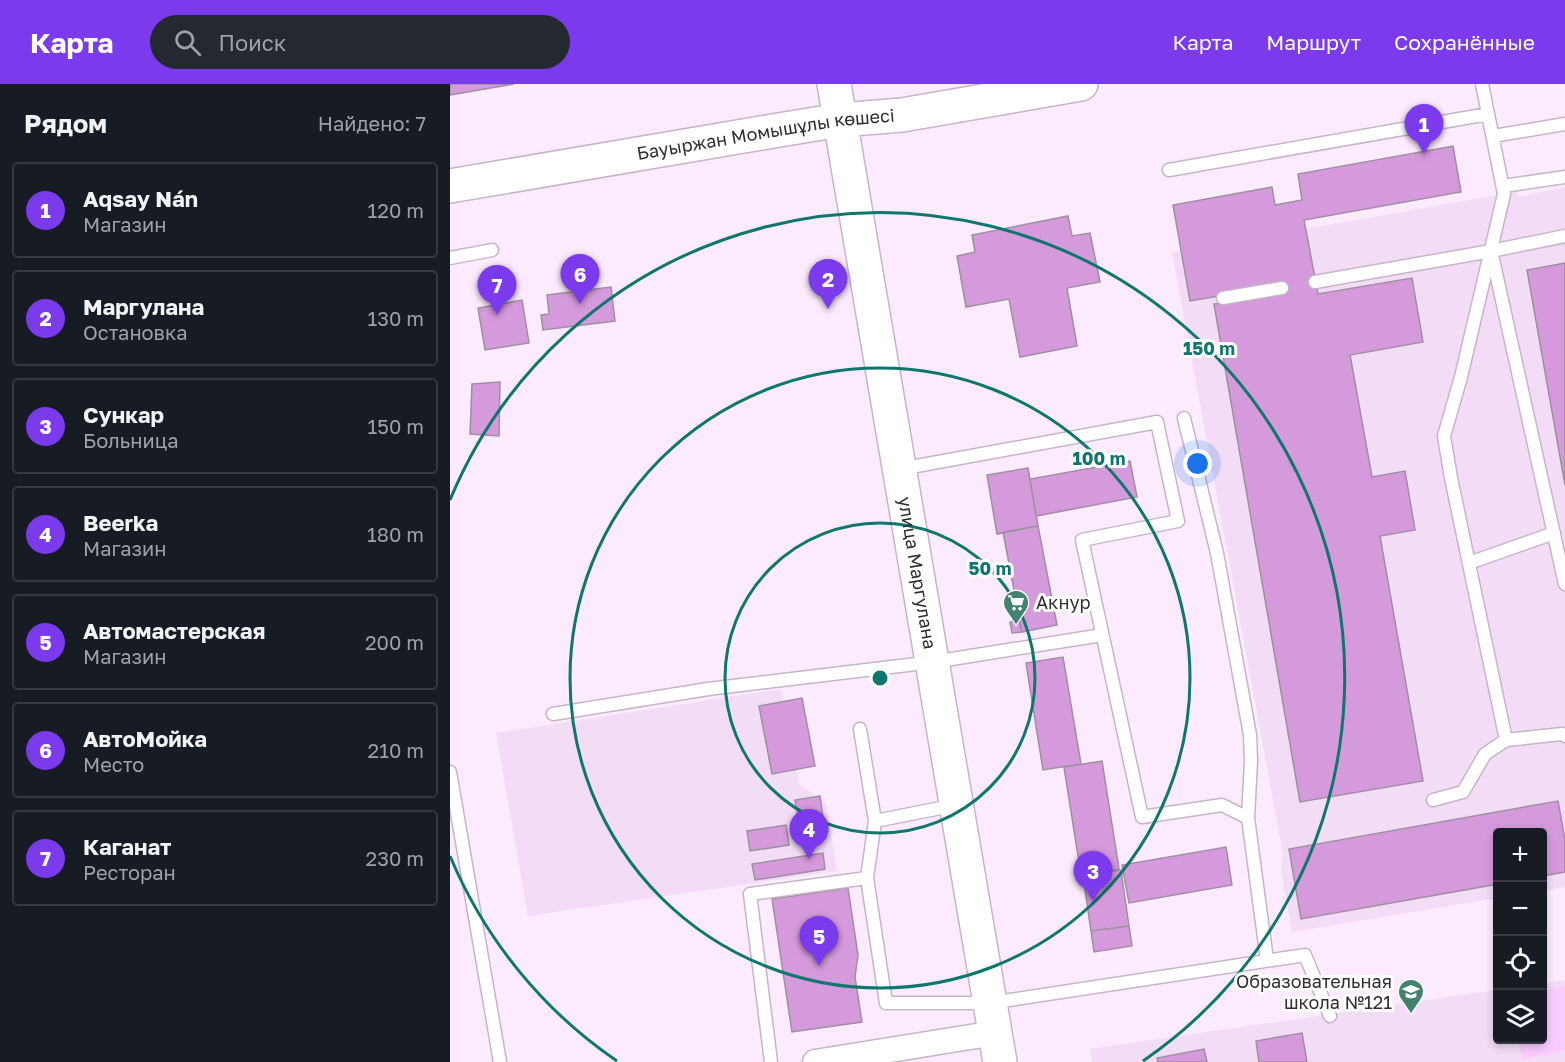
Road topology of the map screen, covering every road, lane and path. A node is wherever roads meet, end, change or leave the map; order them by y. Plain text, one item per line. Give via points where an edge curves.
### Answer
1 (834, 84) edge
2 (1081, 84) edge
3 (1482, 84) edge
4 (1488, 114) junction
5 (840, 120) junction
6 (1565, 124) edge
7 (1493, 136) junction
8 (1169, 170) dead end
9 (1565, 177) edge
10 (450, 186) edge
11 (1503, 186) junction
12 (1565, 236) edge
13 (492, 250) dead end
14 (1491, 251) junction
15 (450, 258) edge
16 (1316, 282) dead end
17 (1282, 288) dead end
18 (1223, 298) dead end
19 (1184, 418) dead end
20 (900, 469) junction
21 (1554, 533) junction
22 (1469, 563) junction
23 (1565, 584) edge
24 (1102, 635) junction
25 (933, 662) junction
26 (553, 714) dead end
27 (860, 729) dead end
28 (1565, 736) edge
29 (1506, 740) junction
30 (450, 772) edge
31 (1433, 800) dead end
32 (957, 804) junction
33 (1248, 818) junction
34 (875, 821) junction
35 (867, 878) junction
36 (1267, 960) junction
37 (1330, 1016) dead end
38 (995, 1033) edge
39 (500, 1062) edge
40 (771, 1062) edge
41 (815, 1062) edge

1 - 5 street, улица Маргулана
2 - 5 street, Бауыржан Момышұлы көшесі via 902,115
3 - 4 lane
4 - 7 lane
4 - 8 lane
5 - 10 street, Бауыржан Момышұлы көшесі
5 - 20 street, улица Маргулана
6 - 7 lane
7 - 11 lane
9 - 11 lane
11 - 14 lane
12 - 14 lane
13 - 15 lane
14 - 16 lane
14 - 21 lane
14 - 22 lane via 1444,436
17 - 18 lane
19 - 33 lane via 1216,553 1250,735
20 - 24 lane via 1157,422 1178,521 1082,540
20 - 25 street, улица Маргулана
21 - 22 lane
21 - 23 lane
22 - 29 lane
24 - 25 lane
24 - 33 lane via 1142,817 1222,805
25 - 26 lane via 708,689
25 - 32 street, улица Маргулана
27 - 34 lane
28 - 29 lane
29 - 31 lane via 1485,754 1463,792
30 - 39 lane
32 - 34 lane
32 - 38 street, улица Маргулана
33 - 36 lane
34 - 35 lane
35 - 38 lane via 886,1003
35 - 40 lane via 750,894
36 - 37 lane via 1305,955
36 - 38 lane
38 - 41 street

